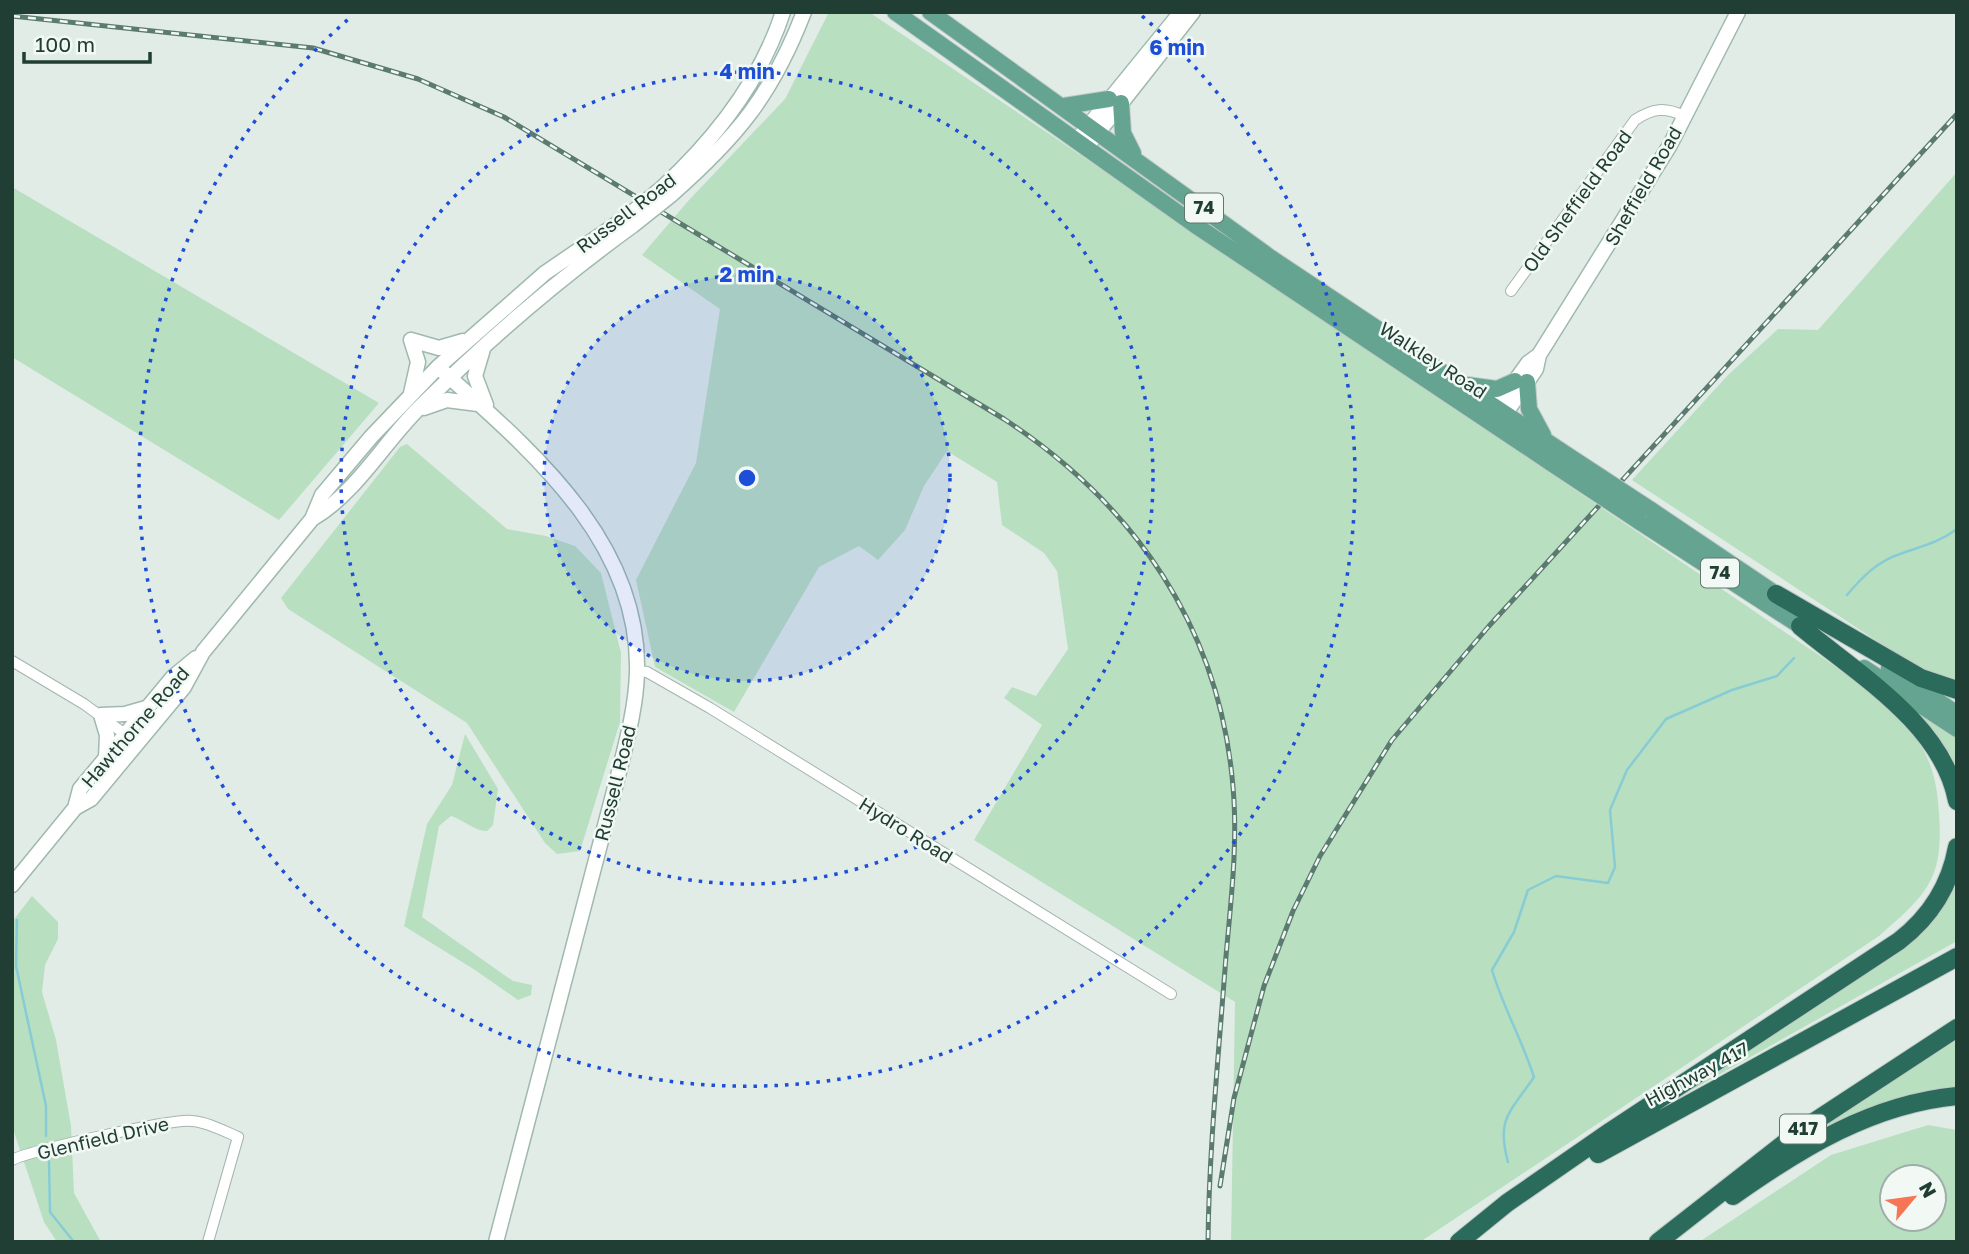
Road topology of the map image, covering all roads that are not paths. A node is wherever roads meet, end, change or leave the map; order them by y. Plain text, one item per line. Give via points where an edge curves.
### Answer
1 (783, 12) edge
2 (804, 12) edge
3 (895, 12) edge
4 (930, 12) edge
5 (1181, 12) edge
6 (1193, 12) edge
7 (1738, 12) edge
8 (1115, 101) junction
9 (1065, 106) junction
10 (1684, 116) junction
11 (1093, 128) junction
12 (1081, 145) junction
13 (1136, 158) junction
14 (667, 191) junction
15 (628, 223) junction
16 (1511, 291) dead end
17 (1318, 299) junction
18 (468, 339) junction
19 (488, 340) junction
20 (438, 367) junction
21 (450, 378) junction
22 (1521, 381) junction
23 (1459, 383) junction
24 (410, 396) junction
25 (478, 404) junction
26 (416, 411) junction
27 (491, 416) junction
28 (1496, 417) junction
29 (1554, 452) junction
30 (1645, 516) junction
31 (312, 519) junction
32 (1776, 594) junction
33 (1800, 626) junction
34 (203, 652) junction
35 (12, 661) edge
36 (638, 671) junction
37 (1957, 690) edge
38 (148, 708) junction
39 (1957, 714) edge
40 (101, 715) junction
41 (1957, 729) edge
42 (126, 733) junction
43 (137, 744) junction
44 (106, 758) junction
45 (1957, 801) edge
46 (75, 808) junction
47 (1957, 847) edge
48 (12, 885) edge
49 (1957, 957) edge
50 (1171, 994) dead end
51 (1957, 1028) edge
52 (1957, 1096) edge
53 (12, 1160) edge
54 (208, 1242) edge
55 (496, 1242) edge
56 (1459, 1242) edge
57 (1465, 1242) edge
58 (1658, 1242) edge
59 (1671, 1242) edge

1 - 14 main road, Russell Road via 735,105
2 - 14 main road, Russell Road via 751,116 719,152
3 - 12 main road, Walkley Road / 74
4 - 9 main road, Walkley Road / 74
5 - 8 main road
6 - 8 main road
7 - 10 main road, Sheffield Road
8 - 9 main road
8 - 11 main road
8 - 13 main road via 1123,133
9 - 11 main road, Walkley Road / 74
10 - 16 street, Old Sheffield Road via 1659,109 1636,120
10 - 22 main road, Sheffield Road via 1636,203 1539,355 1536,369
11 - 12 main road
11 - 13 main road, Walkley Road / 74
12 - 17 main road, Walkley Road / 74
13 - 17 main road, Walkley Road / 74
14 - 15 main road, Russell Road, bridge
15 - 18 main road, Russell Road via 545,273
15 - 19 main road, Russell Road
17 - 23 main road, Walkley Road / 74 via 1374,326
17 - 28 main road, Walkley Road / 74 via 1365,340
18 - 20 main road, Russell Road
18 - 24 main road via 439,348 411,341 418,367
19 - 21 main road, Russell Road
19 - 27 main road via 475,376
20 - 21 main road, Russell Road
20 - 24 main road, Hawthorne Road
21 - 25 main road, Russell Road
21 - 26 main road, Hawthorne Road
22 - 23 main road via 1497,389
22 - 28 main road, Sheffield Road
22 - 29 main road via 1531,416
23 - 28 main road, Walkley Road / 74
24 - 31 main road, Hawthorne Road via 322,495
25 - 26 main road via 447,400
25 - 27 main road, Russell Road
26 - 31 main road, Hawthorne Road via 333,506
27 - 36 main road, Russell Road via 553,477 601,540 628,606
28 - 29 main road, Walkley Road / 74
29 - 30 main road, Walkley Road / 74, bridge
30 - 32 main road, Walkley Road / 74
30 - 33 main road, Walkley Road / 74
31 - 34 main road, Hawthorne Road
32 - 37 highway via 1921,678
32 - 39 main road, Walkley Road / 74
33 - 41 main road, Walkley Road / 74
33 - 45 highway via 1927,735 1946,767
34 - 38 main road, Hawthorne Road via 173,677
34 - 43 main road, Hawthorne Road via 184,687
35 - 40 street
36 - 50 street, Hydro Road via 710,708
36 - 55 main road, Russell Road via 620,772
38 - 40 main road
38 - 42 main road, Hawthorne Road
40 - 42 street
40 - 44 main road via 107,734
42 - 43 street
42 - 44 main road, Hawthorne Road
43 - 46 main road, Hawthorne Road via 91,799
44 - 46 main road, Hawthorne Road via 80,789
46 - 48 main road, Hawthorne Road
47 - 56 highway via 1951,874 1934,905 1899,942 1590,1146
49 - 57 highway, Highway 417 via 1629,1135
51 - 58 highway, 417 via 1800,1131
52 - 59 highway via 1897,1107 1826,1137 1738,1192
53 - 54 street, Glenfield Drive via 182,1120 234,1135 238,1137

